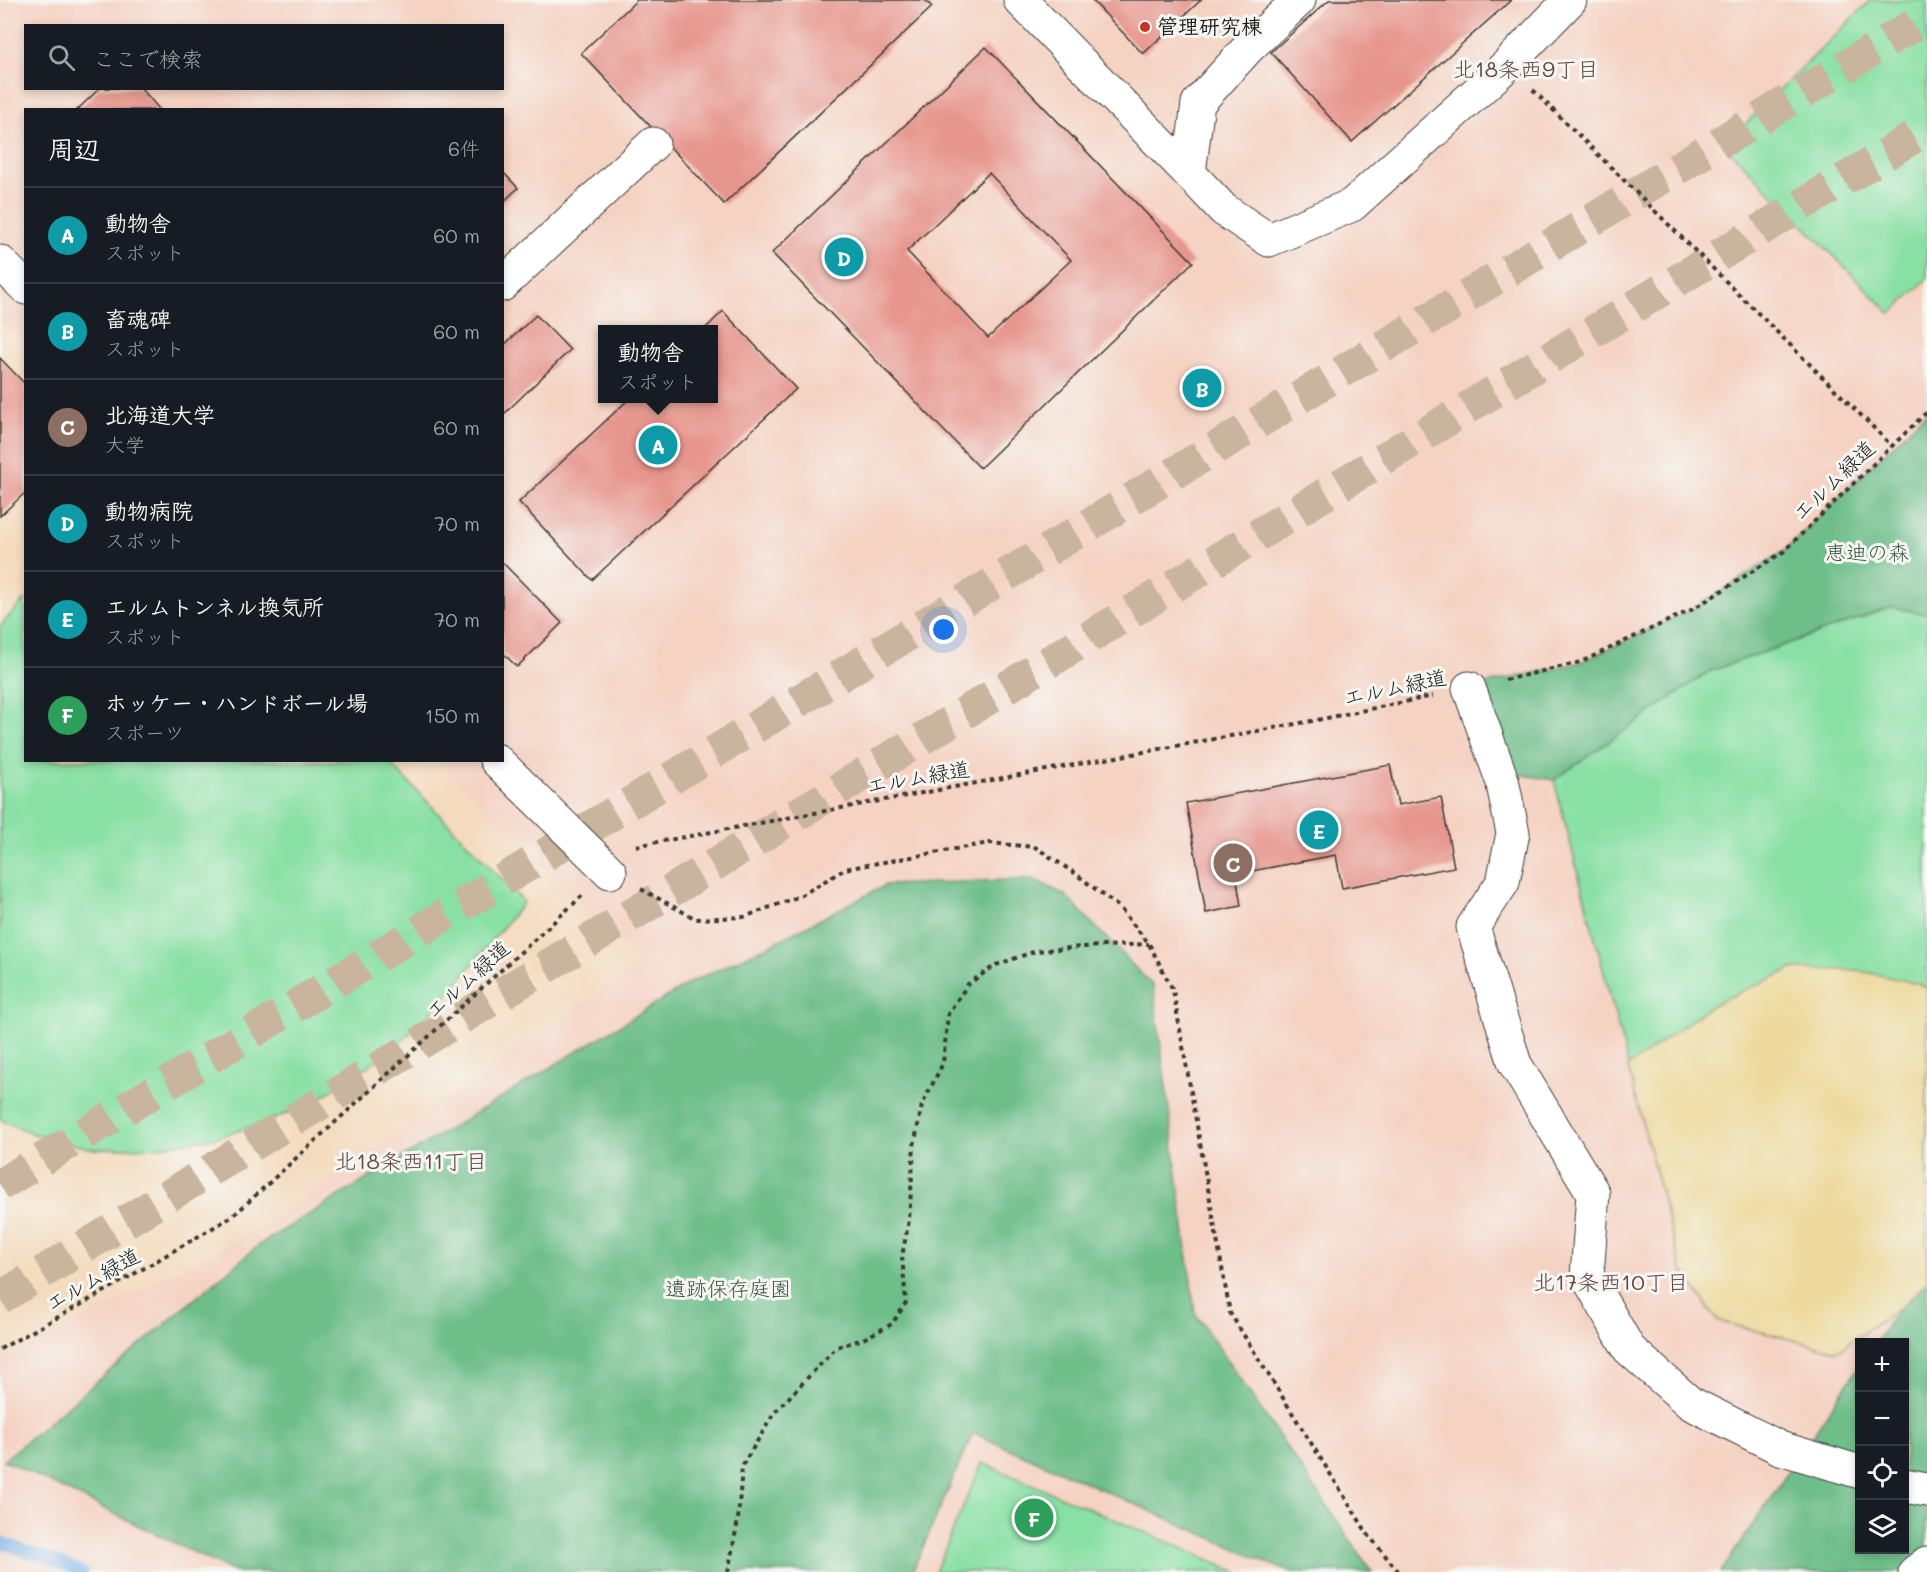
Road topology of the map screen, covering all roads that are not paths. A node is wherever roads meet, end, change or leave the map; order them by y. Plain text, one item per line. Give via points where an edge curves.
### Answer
1 (1020, 0) edge
2 (1299, 0) edge
3 (1570, 0) edge
4 (653, 144) dead end
5 (1189, 172) junction
6 (0, 262) edge
7 (504, 283) edge
8 (24, 286) edge
9 (1470, 688) road end
10 (498, 762) edge
11 (610, 872) road end
12 (1855, 1470) edge
13 (1909, 1487) edge
14 (1927, 1490) edge
15 (1927, 1563) edge
16 (1915, 1572) edge

1 - 5 street
2 - 5 street via 1198,103
3 - 5 street via 1507,64 1352,205 1269,240 1224,210
4 - 7 street
6 - 8 street
9 - 12 street via 1502,780 1513,833 1503,882 1473,927 1515,1064 1593,1193 1587,1276 1629,1348 1690,1403 1780,1448
10 - 11 street
13 - 14 street
15 - 16 street

